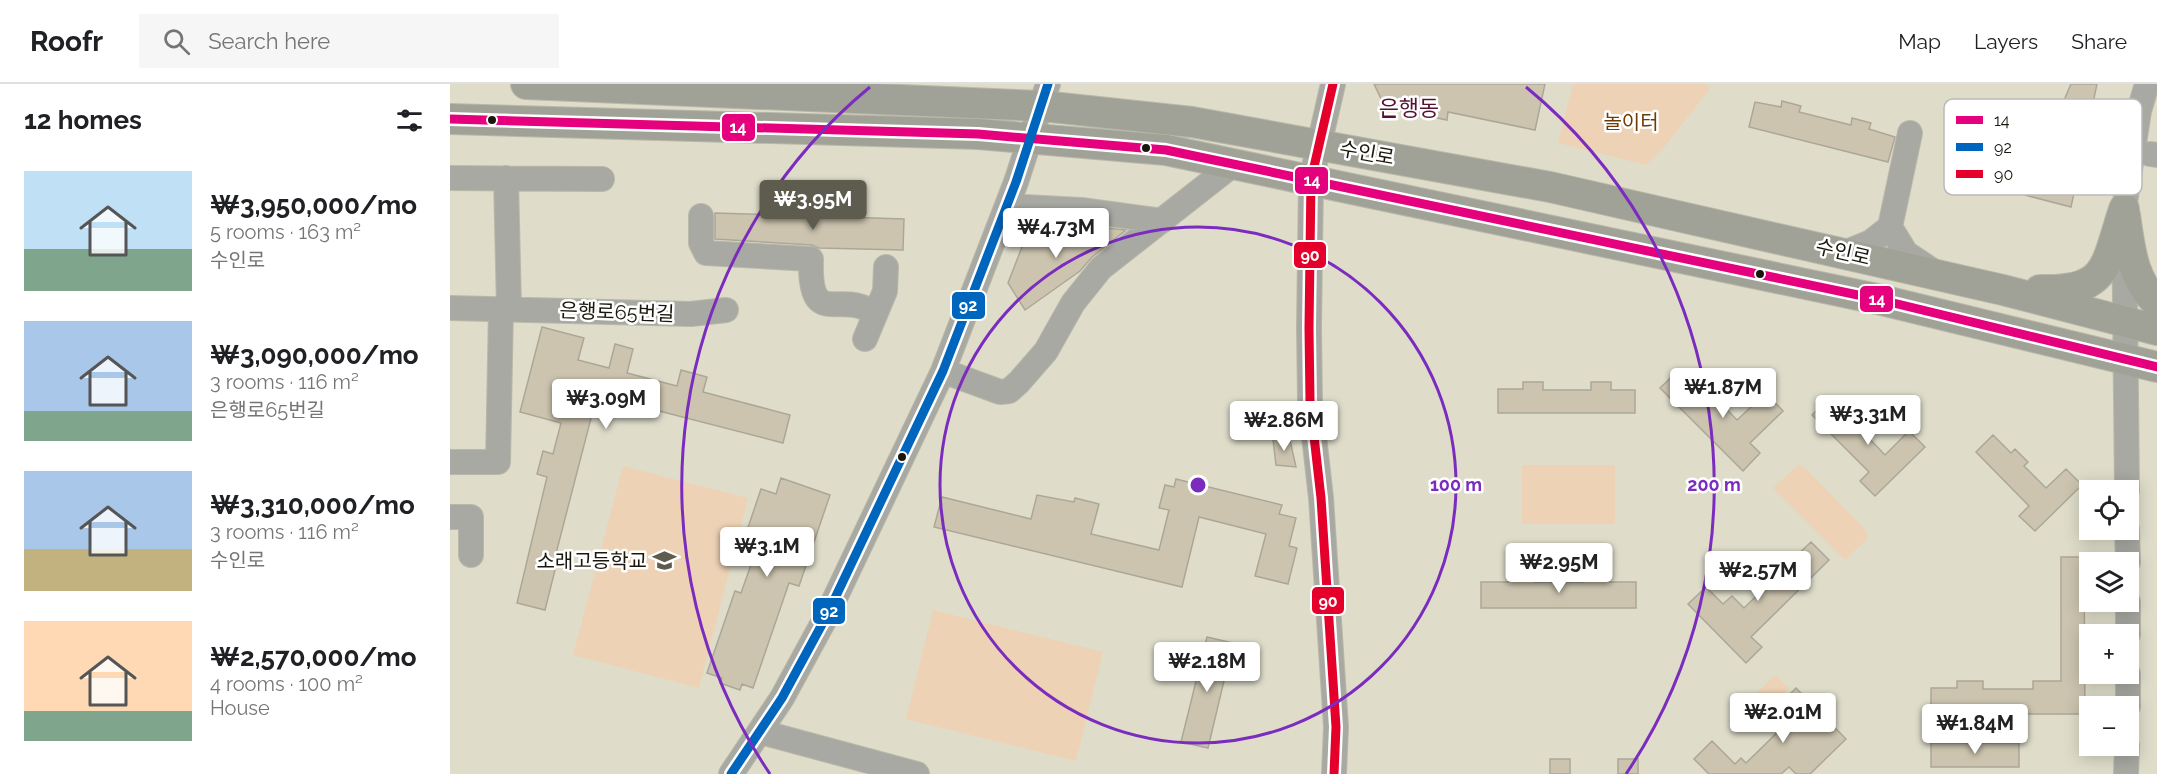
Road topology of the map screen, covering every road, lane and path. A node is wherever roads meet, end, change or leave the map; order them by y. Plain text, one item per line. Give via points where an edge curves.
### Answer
1 (526, 84) edge
2 (1333, 84) edge
3 (2147, 84) edge
4 (1045, 95) edge
5 (2142, 101) edge
6 (450, 119) edge
7 (1910, 133) dead end
8 (1032, 137) junction
9 (1318, 144) junction
10 (1235, 163) junction
11 (450, 178) edge
12 (506, 178) junction
13 (602, 179) dead end
14 (1311, 180) junction
15 (2126, 195) edge
16 (1007, 206) junction
17 (2124, 209) junction
18 (701, 216) dead end
19 (1162, 221) junction
20 (1890, 227) junction
21 (1844, 253) junction
22 (886, 267) dead end
23 (1937, 274) junction
24 (2003, 290) junction
25 (2157, 303) edge
26 (450, 308) edge
27 (505, 308) junction
28 (726, 310) dead end
29 (875, 314) junction
30 (2125, 323) junction
31 (2157, 330) edge
32 (864, 339) dead end
33 (2126, 359) junction
34 (2157, 367) edge
35 (943, 371) junction
36 (450, 462) edge
37 (2127, 480) edge
38 (450, 517) edge
39 (471, 555) dead end
40 (761, 732) junction
41 (2127, 756) edge
42 (730, 774) edge
43 (917, 774) edge
44 (1334, 774) edge
45 (2127, 774) edge

1 - 4 main road, 수인로
2 - 9 street
3 - 5 street
4 - 8 street
4 - 9 main road, 수인로
6 - 8 main road, 수인로
7 - 20 street
8 - 10 main road, 수인로 via 1166,150
8 - 16 street
9 - 14 street
9 - 21 main road, 수인로 via 1550,187
10 - 14 main road, 수인로
10 - 19 street
11 - 12 street
12 - 13 street
12 - 27 street
14 - 33 main road, 수인로 via 1877,299
14 - 44 street via 1310,401 1332,655
15 - 17 street
16 - 19 street via 1081,210
16 - 35 street
17 - 24 main road via 2106,266 2093,282 2068,291
17 - 25 main road via 2136,275
17 - 30 street
18 - 29 street via 701,243 706,253 811,259 810,286 820,301 831,306 861,305
19 - 35 street via 1085,285 1046,351 1009,391 1000,392
20 - 21 street via 1871,242
20 - 23 street via 1906,253
21 - 23 main road, 수인로
22 - 29 street via 885,291
23 - 24 main road, 수인로
24 - 30 main road, 수인로
26 - 27 street, 은행로65번길
27 - 28 street, 은행로65번길 via 691,314
27 - 36 street via 498,462
29 - 32 street
30 - 31 main road, 수인로
30 - 33 street
33 - 34 main road, 수인로
33 - 37 street
35 - 40 street via 826,617
38 - 39 street via 471,517
40 - 42 street
40 - 43 street
41 - 45 street

